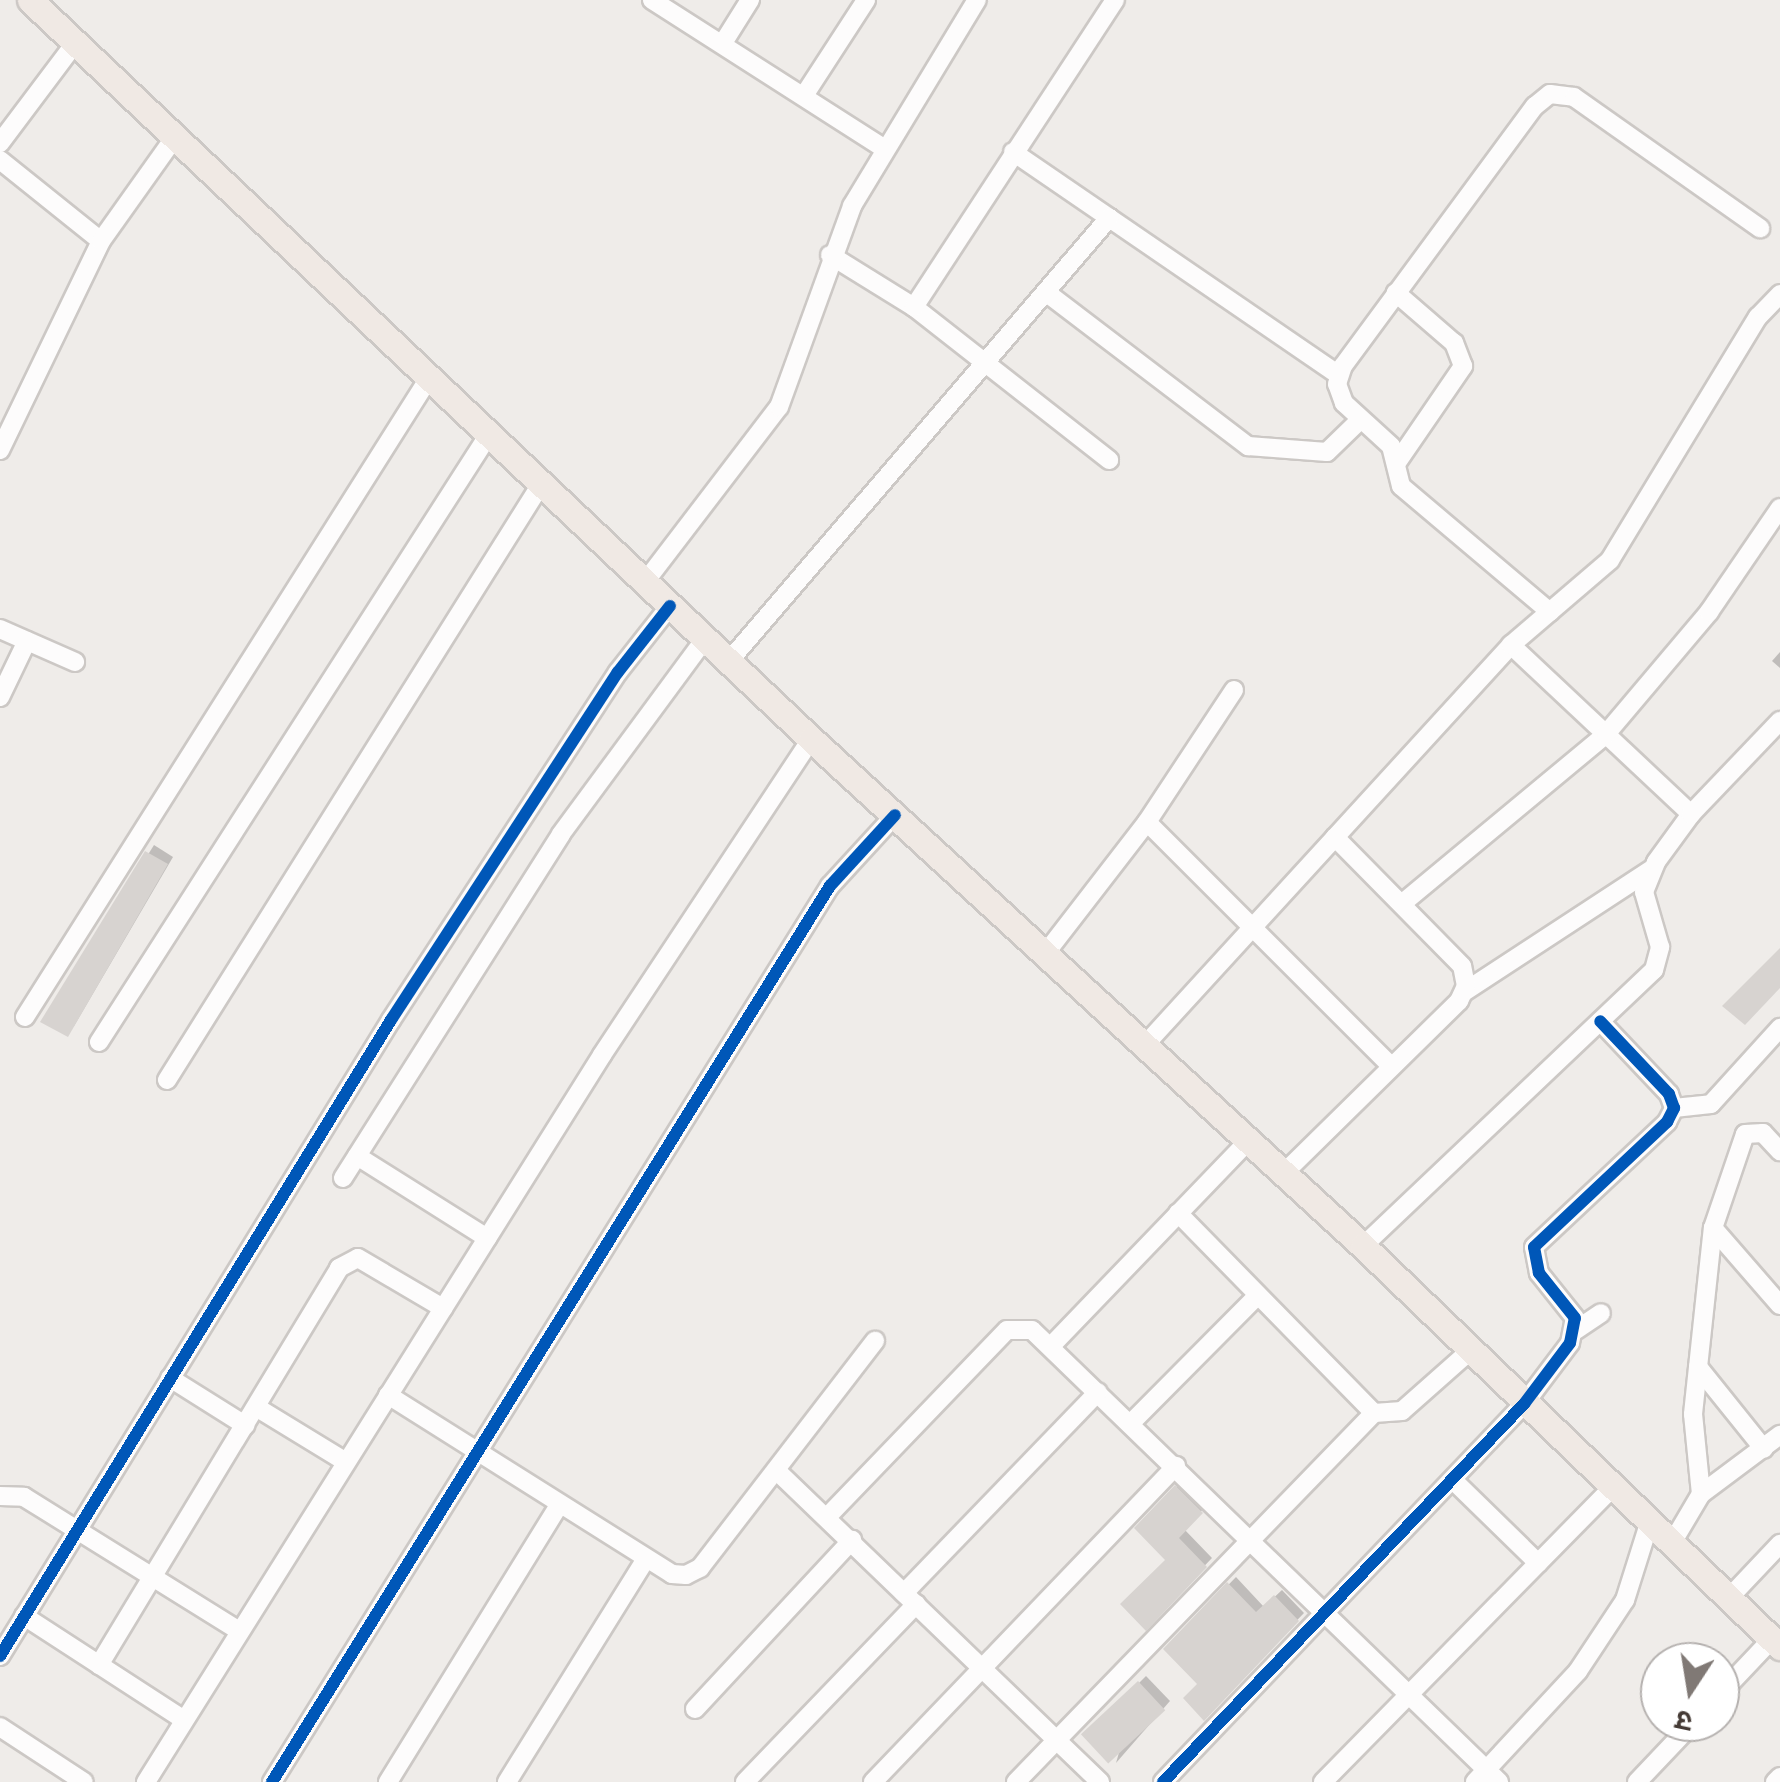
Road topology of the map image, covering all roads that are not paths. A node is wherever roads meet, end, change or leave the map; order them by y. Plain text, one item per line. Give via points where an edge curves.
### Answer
1 (30, 0) edge
2 (652, 0) edge
3 (750, 0) edge
4 (866, 0) edge
5 (977, 0) edge
6 (1114, 0) edge
7 (75, 42) junction
8 (723, 43) junction
9 (806, 94) junction
10 (175, 137) junction
11 (0, 142) edge
12 (884, 148) junction
13 (1012, 152) junction
14 (0, 160) edge
15 (1108, 218) junction
16 (1760, 228) dead end
17 (101, 241) junction
18 (830, 255) junction
19 (1047, 293) junction
20 (1396, 293) junction
21 (1780, 294) edge
22 (914, 307) junction
23 (988, 364) junction
24 (1339, 376) junction
25 (429, 378) junction
26 (1362, 418) junction
27 (4, 430) edge
28 (489, 434) junction
29 (0, 450) edge
30 (1109, 460) dead end
31 (1396, 464) junction
32 (541, 484) junction
33 (1780, 508) edge
34 (645, 582) junction
35 (670, 606) junction
36 (1550, 612) junction
37 (0, 629) edge
38 (27, 640) junction
39 (706, 640) junction
40 (1511, 645) junction
41 (75, 662) dead end
42 (729, 662) junction
43 (1234, 690) dead end
44 (0, 697) edge
45 (1780, 721) edge
46 (1606, 734) junction
47 (810, 739) junction
48 (1690, 814) junction
49 (895, 815) junction
50 (1147, 822) junction
51 (1335, 837) junction
52 (1652, 869) junction
53 (1404, 902) junction
54 (1255, 924) junction
55 (1045, 954) junction
56 (1464, 992) junction
57 (25, 1016) dead end
58 (1600, 1021) junction
59 (1780, 1028) edge
60 (99, 1042) dead end
61 (1144, 1046) junction
62 (1390, 1065) junction
63 (166, 1080) dead end
64 (1674, 1108) junction
65 (369, 1136) junction
66 (1248, 1141) junction
67 (1780, 1151) edge
68 (357, 1156) junction
69 (1282, 1174) junction
70 (343, 1178) dead end
71 (391, 1178) junction
72 (1178, 1213) junction
73 (1713, 1228) junction
74 (487, 1238) junction
75 (1364, 1246) junction
76 (1258, 1295) junction
77 (1780, 1305) edge
78 (443, 1308) junction
79 (1601, 1313) dead end
80 (1576, 1330) junction
81 (875, 1341) dead end
82 (1051, 1346) junction
83 (1471, 1350) junction
84 (1698, 1367) junction
85 (170, 1378) junction
86 (1098, 1392) junction
87 (388, 1395) junction
88 (1524, 1404) junction
89 (256, 1407) junction
90 (1374, 1413) junction
91 (1131, 1424) junction
92 (245, 1425) junction
93 (1780, 1435) edge
94 (1764, 1449) junction
95 (477, 1451) junction
96 (346, 1462) junction
97 (1176, 1466) junction
98 (778, 1472) junction
99 (1453, 1480) junction
100 (1612, 1488) junction
101 (1701, 1494) junction
102 (0, 1496) edge
103 (559, 1505) junction
104 (828, 1516) junction
105 (1649, 1524) junction
106 (78, 1532) junction
107 (852, 1540) junction
108 (1672, 1543) junction
109 (1250, 1544) junction
110 (1780, 1544) edge
111 (646, 1559) junction
112 (1538, 1563) junction
113 (153, 1578) junction
114 (910, 1599) junction
115 (1728, 1599) junction
116 (24, 1616) junction
117 (1326, 1616) junction
118 (239, 1631) junction
119 (1776, 1643) edge
120 (0, 1656) edge
121 (99, 1665) junction
122 (979, 1669) junction
123 (1740, 1676) edge
124 (1409, 1693) junction
125 (695, 1708) dead end
126 (184, 1720) junction
127 (0, 1728) edge
128 (1056, 1742) junction
129 (1675, 1742) edge
130 (1487, 1778) edge
131 (84, 1782) edge
132 (146, 1782) edge
133 (272, 1782) edge
134 (388, 1782) edge
135 (507, 1782) edge
136 (745, 1782) edge
137 (872, 1782) edge
138 (1016, 1782) edge
139 (1100, 1782) edge
140 (1164, 1782) edge
141 (1323, 1782) edge
142 (1637, 1782) edge

1 - 7 main road
2 - 8 street
3 - 8 street
4 - 9 street
5 - 12 street
6 - 13 street
7 - 10 main road
7 - 11 street
8 - 9 street
9 - 12 street
10 - 17 street
10 - 25 main road
12 - 18 street
13 - 15 street
13 - 22 street
14 - 17 street
15 - 19 street
15 - 24 street
16 - 20 street via 1574,96 1550,94
17 - 27 street
18 - 22 street
18 - 34 street via 779,407
19 - 23 street
19 - 26 street via 1248,446 1328,452
20 - 24 street
20 - 31 street via 1454,343 1463,366
21 - 36 street via 1758,317 1626,539
22 - 23 street
23 - 30 street
23 - 42 street
24 - 26 street via 1344,402
25 - 28 main road
25 - 57 street
26 - 31 street via 1391,446
27 - 29 street
28 - 32 main road
28 - 60 street
31 - 36 street via 1402,486
32 - 34 main road
32 - 63 street
33 - 46 street via 1708,612
34 - 35 main road
35 - 39 main road
35 - 85 street via 511,833
36 - 40 street
37 - 38 street
38 - 41 street
38 - 44 street
39 - 42 main road
39 - 65 street via 562,834
40 - 46 street
40 - 51 street
42 - 47 main road
43 - 50 street
45 - 48 street
46 - 48 street
46 - 53 street
47 - 49 main road
47 - 74 street
48 - 52 street
49 - 55 main road
49 - 95 street via 830,886
50 - 54 street
50 - 55 street
51 - 53 street
51 - 54 street
52 - 56 street
52 - 58 street via 1644,902 1660,947 1658,963
53 - 56 street via 1462,966
54 - 61 street
54 - 62 street
55 - 61 main road
56 - 62 street
58 - 64 street via 1670,1094
58 - 75 street
59 - 64 street via 1711,1104
61 - 66 main road
62 - 69 street
64 - 80 street via 1667,1122 1534,1247 1532,1260 1569,1306
65 - 68 street
65 - 71 street
66 - 69 main road
66 - 72 street
67 - 73 street via 1763,1132 1745,1134
68 - 70 street
68 - 71 street
69 - 75 main road
71 - 74 street
72 - 76 street
72 - 82 street
73 - 77 street
73 - 84 street
74 - 78 street
75 - 83 main road
76 - 90 street
76 - 91 street
78 - 87 street
78 - 89 street via 369,1263 348,1260
79 - 80 street
80 - 88 street
81 - 98 street
82 - 86 street
82 - 104 street via 1032,1330 1007,1330
83 - 88 main road
83 - 90 street via 1402,1412
84 - 94 street
84 - 101 street via 1693,1414
85 - 92 street
85 - 106 street
86 - 91 street
86 - 114 street
87 - 95 street
87 - 96 street
88 - 99 street
88 - 100 main road
89 - 92 street
89 - 96 street
90 - 109 street
91 - 97 street
92 - 113 street
93 - 94 street
94 - 101 street
95 - 103 street
95 - 133 street
96 - 118 street
97 - 109 street
97 - 122 street
98 - 104 street
98 - 111 street via 700,1568 672,1574
99 - 112 street
99 - 117 street
100 - 105 main road
100 - 112 street
101 - 108 street
102 - 106 street via 24,1497
103 - 111 street
103 - 134 street
104 - 107 street
105 - 108 main road
105 - 130 street via 1625,1600
106 - 113 street
106 - 116 street
107 - 114 street
107 - 125 street
108 - 115 main road
109 - 117 street
109 - 128 street
110 - 115 street
111 - 135 street
112 - 124 street
113 - 118 street
113 - 121 street
114 - 122 street
114 - 136 street
115 - 119 main road
116 - 120 street
116 - 121 street
117 - 124 street
117 - 140 street
118 - 126 street
119 - 123 street
121 - 126 street
122 - 128 street
122 - 137 street
124 - 130 street
124 - 141 street
126 - 132 street
127 - 131 street
128 - 138 street
128 - 139 street
129 - 142 street

